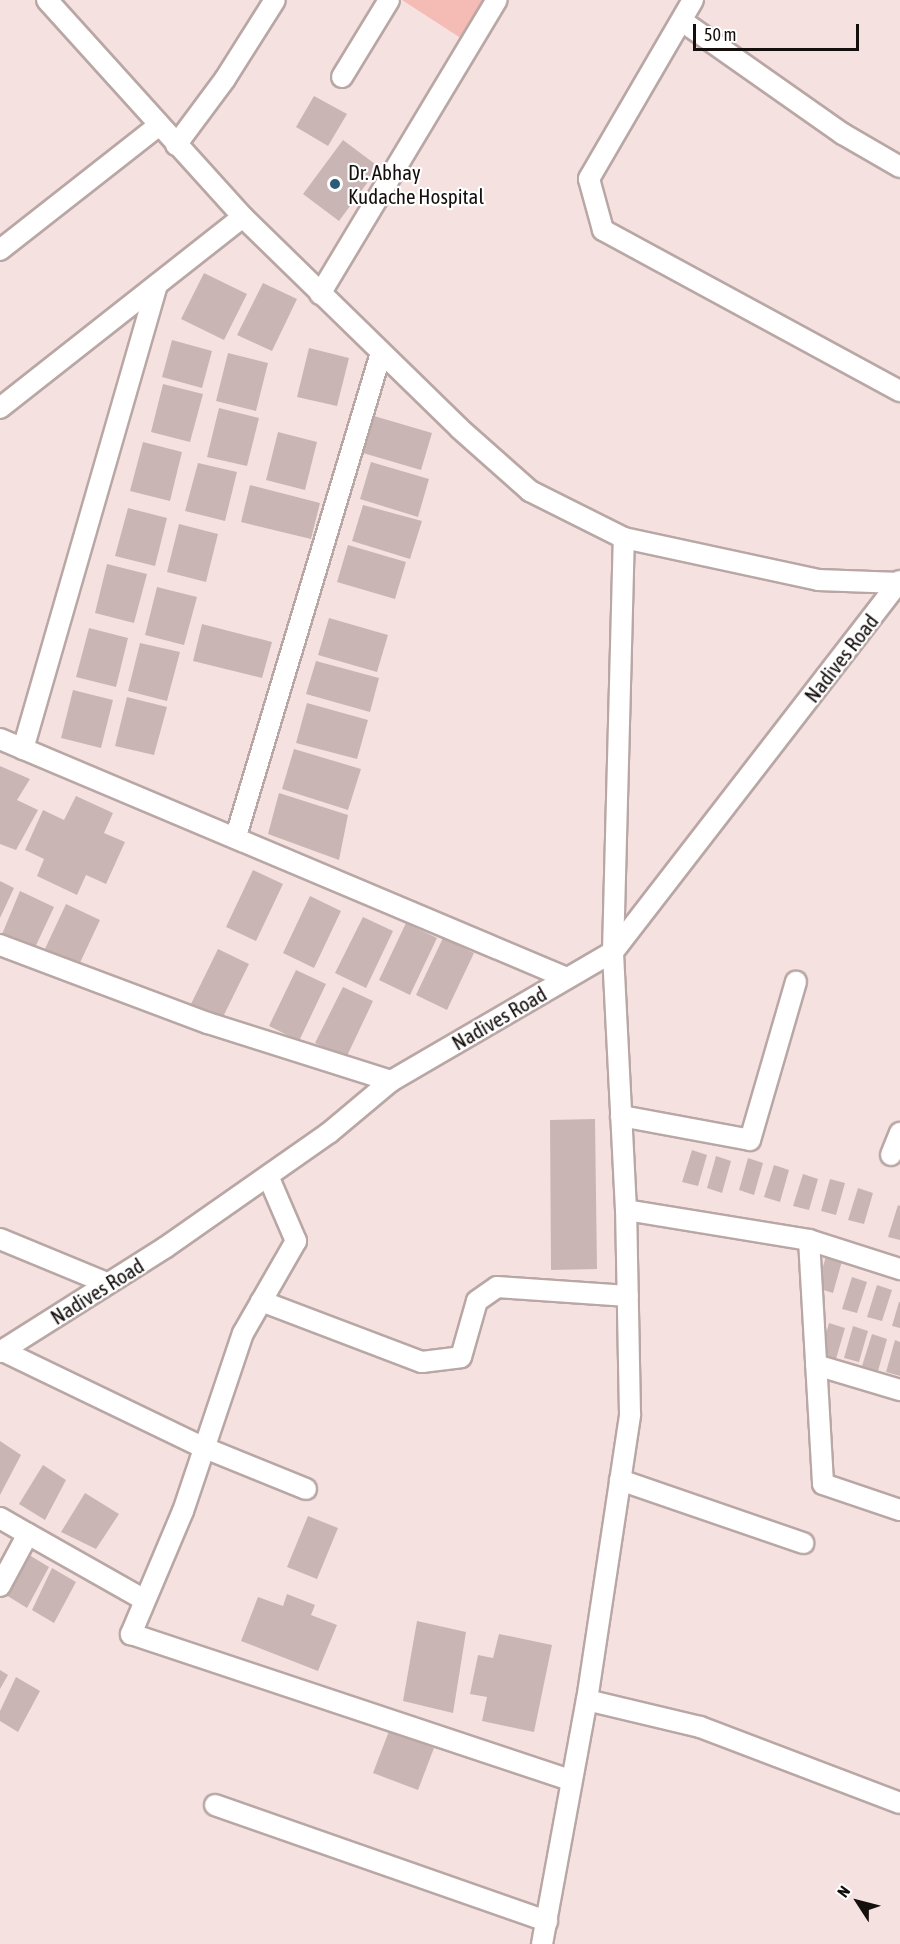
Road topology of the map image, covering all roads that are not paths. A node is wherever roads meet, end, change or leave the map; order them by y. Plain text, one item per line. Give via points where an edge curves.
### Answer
1 (47, 0) edge
2 (275, 0) edge
3 (389, 0) edge
4 (497, 0) edge
5 (693, 0) edge
6 (682, 21) junction
7 (342, 77) dead end
8 (158, 126) junction
9 (176, 145) junction
10 (900, 167) edge
11 (243, 217) junction
12 (0, 250) edge
13 (157, 285) junction
14 (320, 294) junction
15 (381, 353) junction
16 (900, 391) edge
17 (0, 408) edge
18 (624, 538) junction
19 (900, 582) edge
20 (0, 739) edge
21 (23, 749) junction
22 (236, 836) junction
23 (0, 945) edge
24 (613, 952) junction
25 (567, 978) junction
26 (796, 981) dead end
27 (391, 1081) junction
28 (621, 1116) junction
29 (900, 1133) edge
30 (891, 1155) dead end
31 (268, 1176) junction
32 (626, 1210) junction
33 (0, 1239) edge
34 (809, 1240) junction
35 (900, 1269) edge
36 (107, 1283) junction
37 (628, 1296) junction
38 (261, 1301) junction
39 (1, 1352) edge
40 (816, 1365) junction
41 (900, 1390) edge
42 (205, 1448) junction
43 (620, 1480) junction
44 (306, 1489) dead end
45 (900, 1510) edge
46 (0, 1518) edge
47 (28, 1534) junction
48 (804, 1543) dead end
49 (0, 1586) edge
50 (143, 1599) junction
51 (587, 1700) junction
52 (569, 1780) junction
53 (900, 1803) edge
54 (215, 1805) dead end
55 (547, 1921) junction
56 (542, 1944) edge

1 - 8 street
2 - 9 street via 225,79
3 - 7 street
4 - 14 street
5 - 6 street
6 - 10 street via 843,134
6 - 16 street via 589,178 603,230
8 - 9 street
8 - 12 street
9 - 11 street
11 - 13 street
11 - 14 street
13 - 17 street
13 - 21 street
14 - 15 street
15 - 18 street via 531,490
15 - 22 street
18 - 19 street via 818,580
18 - 24 street
19 - 24 street, Nadives Road
20 - 21 street
21 - 22 street
22 - 25 street
23 - 27 street via 207,1023
24 - 25 street, Nadives Road
24 - 28 street
25 - 27 street, Nadives Road
26 - 28 street via 750,1140
27 - 31 street, Nadives Road via 329,1133
28 - 32 street
29 - 30 street
31 - 36 street, Nadives Road
31 - 38 street via 296,1241
32 - 34 street
32 - 37 street
33 - 36 street
34 - 35 street
34 - 40 street
36 - 39 street, Nadives Road
37 - 38 street via 497,1287 477,1302 460,1357 422,1362
37 - 43 street via 630,1414
38 - 42 street via 243,1333
39 - 42 street
40 - 41 street
40 - 45 street via 823,1484
42 - 44 street
42 - 50 street via 183,1511
43 - 48 street
43 - 51 street
46 - 47 street
47 - 49 street
47 - 50 street
50 - 52 street via 131,1634
51 - 52 street
51 - 53 street via 700,1726
52 - 55 street
54 - 55 street
55 - 56 street

